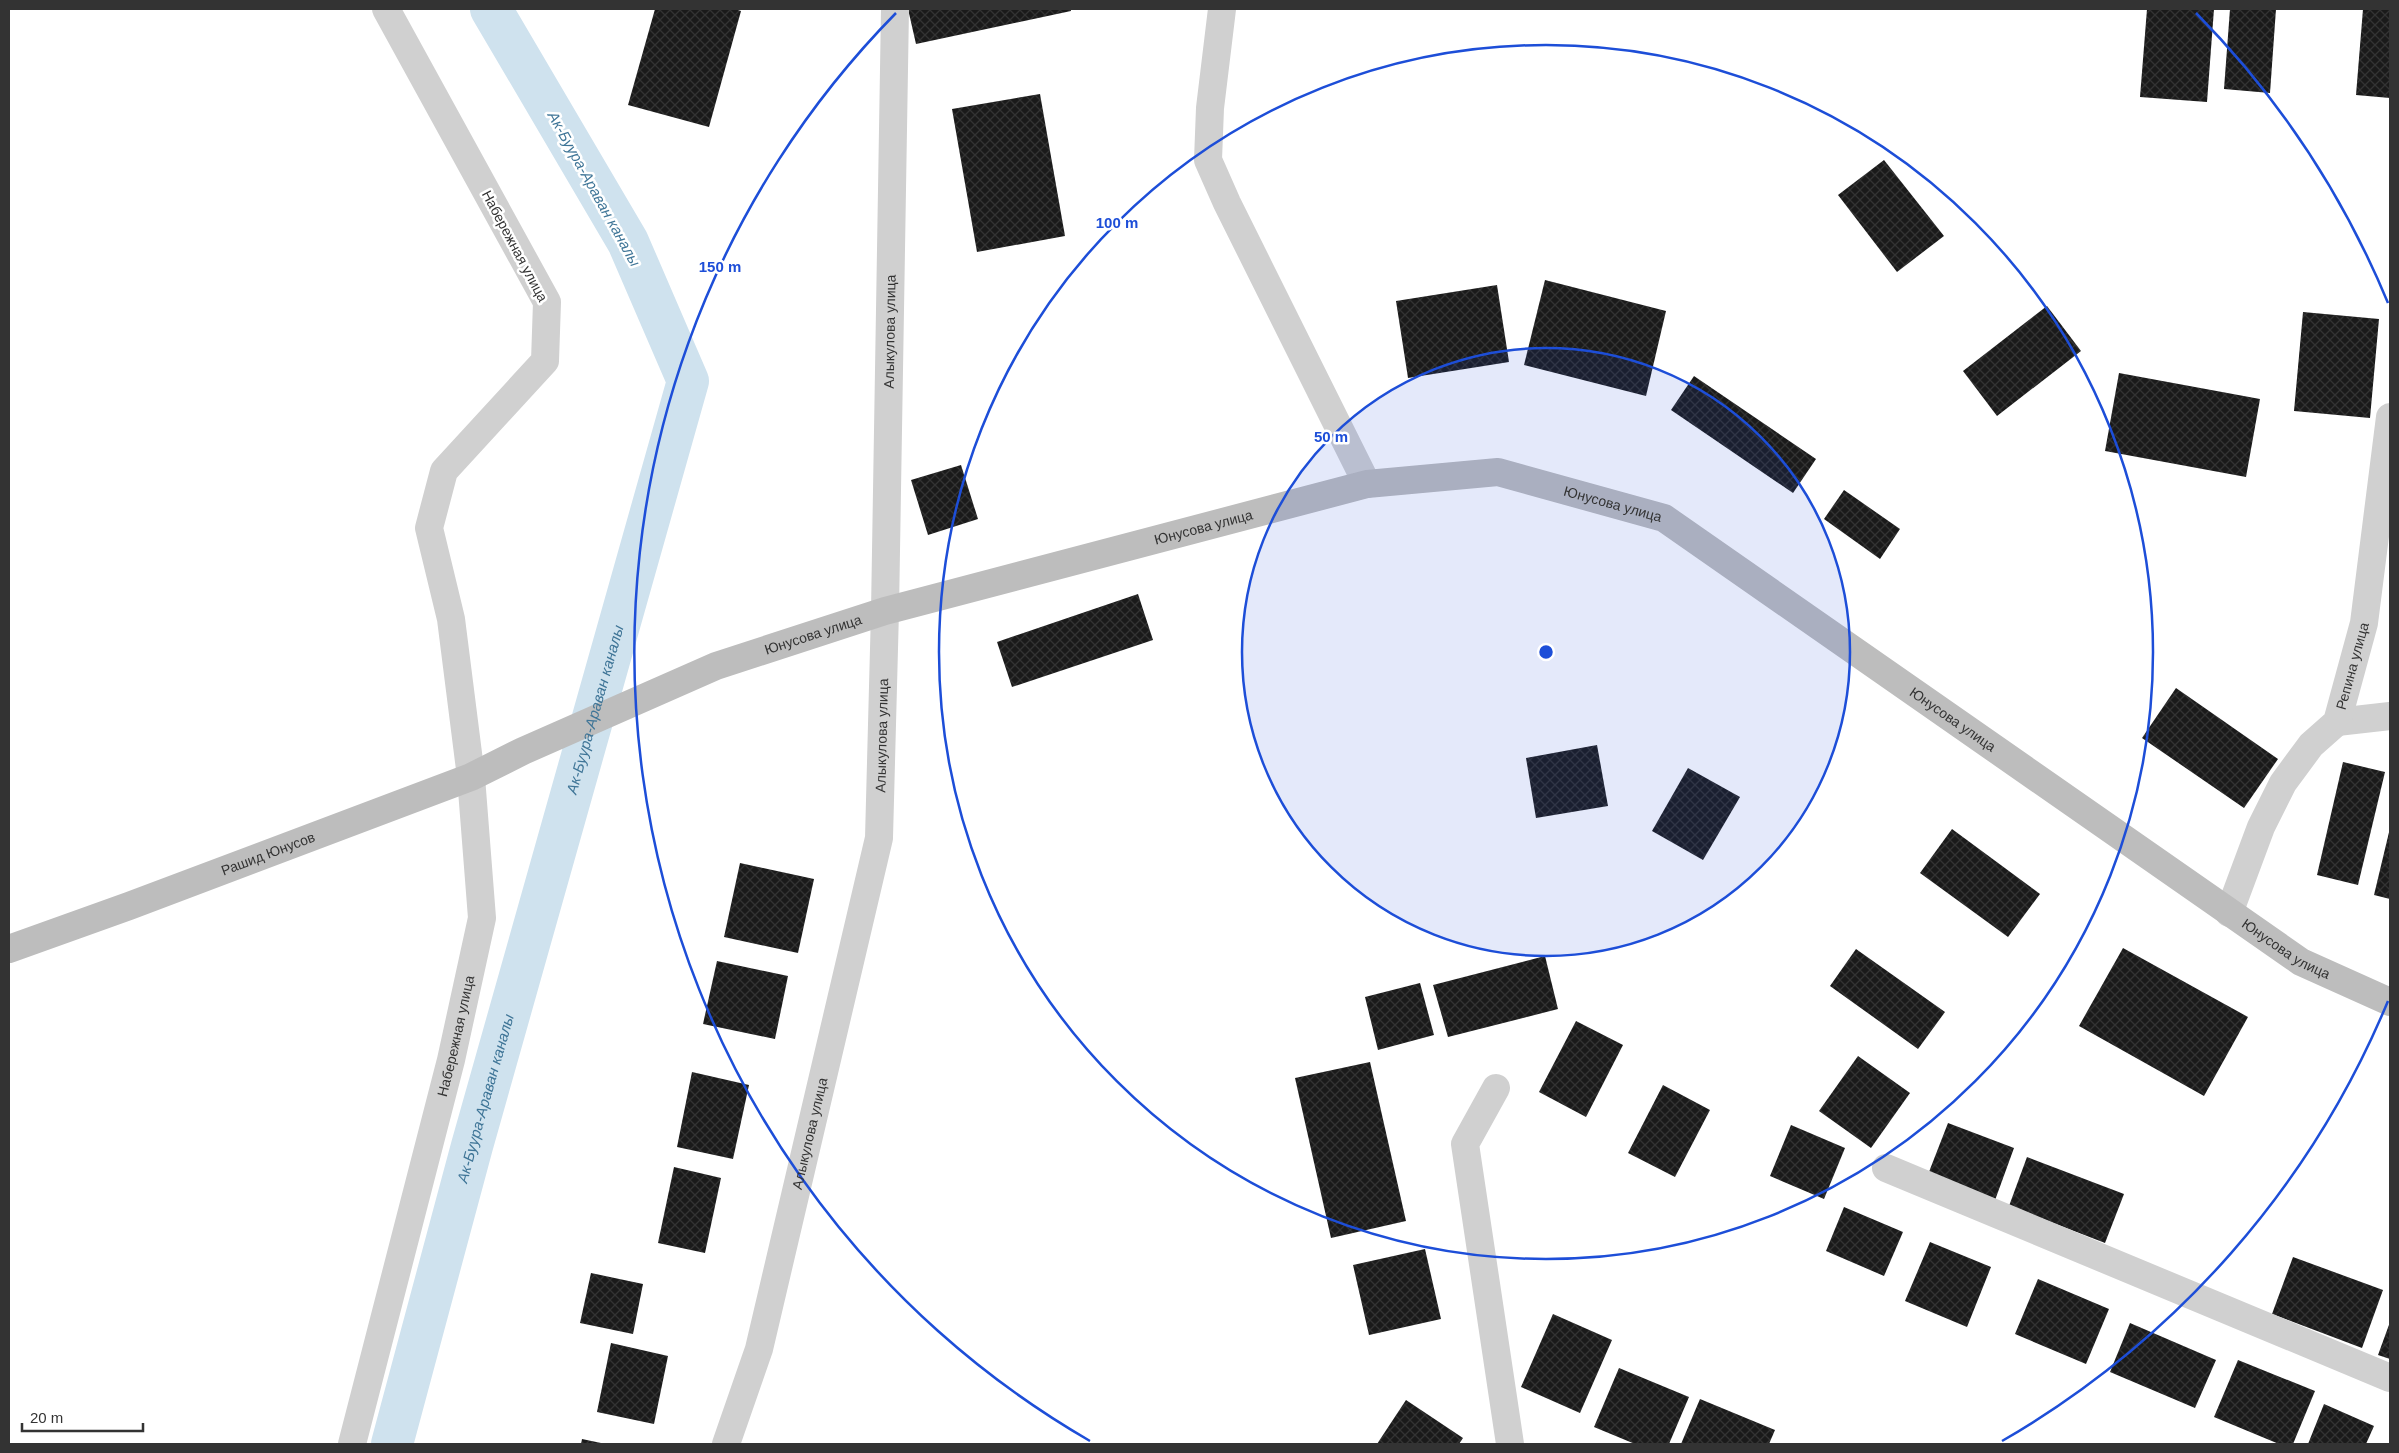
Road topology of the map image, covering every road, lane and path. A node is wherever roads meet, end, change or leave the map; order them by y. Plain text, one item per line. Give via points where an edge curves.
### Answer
1 (386, 9) edge
2 (895, 9) edge
3 (1222, 9) edge
4 (2390, 417) edge
5 (1367, 484) junction
6 (2385, 494) edge
7 (886, 611) junction
8 (2390, 716) edge
9 (2337, 722) junction
10 (523, 751) joint
11 (471, 777) junction
12 (2229, 913) junction
13 (9, 948) edge
14 (2390, 1002) edge
15 (1496, 1088) dead end
16 (1886, 1168) dead end
17 (2390, 1378) edge
18 (352, 1444) edge
19 (726, 1444) edge
20 (1510, 1444) edge

1 - 11 street, Набережная улица via 547,302 545,361 444,471 429,528 451,619
2 - 7 street, Алыкулова улица
3 - 5 street via 1210,108 1208,160
4 - 6 street, Репина улица
5 - 7 main road, Юнусова улица
5 - 12 main road, Юнусова улица via 1498,472 1664,518
6 - 9 street, Репина улица via 2364,623
7 - 10 main road, Юнусова улица via 716,666
7 - 19 street, Алыкулова улица via 879,838 759,1349
8 - 9 street
9 - 12 street, Репина улица via 2311,745 2283,783 2261,827
10 - 11 main road, Рашид Юнусов
11 - 13 main road, Рашид Юнусов
11 - 18 street, Набережная улица via 482,918 451,1060
12 - 14 main road, Юнусова улица via 2301,962
15 - 20 street via 1464,1144
16 - 17 street

